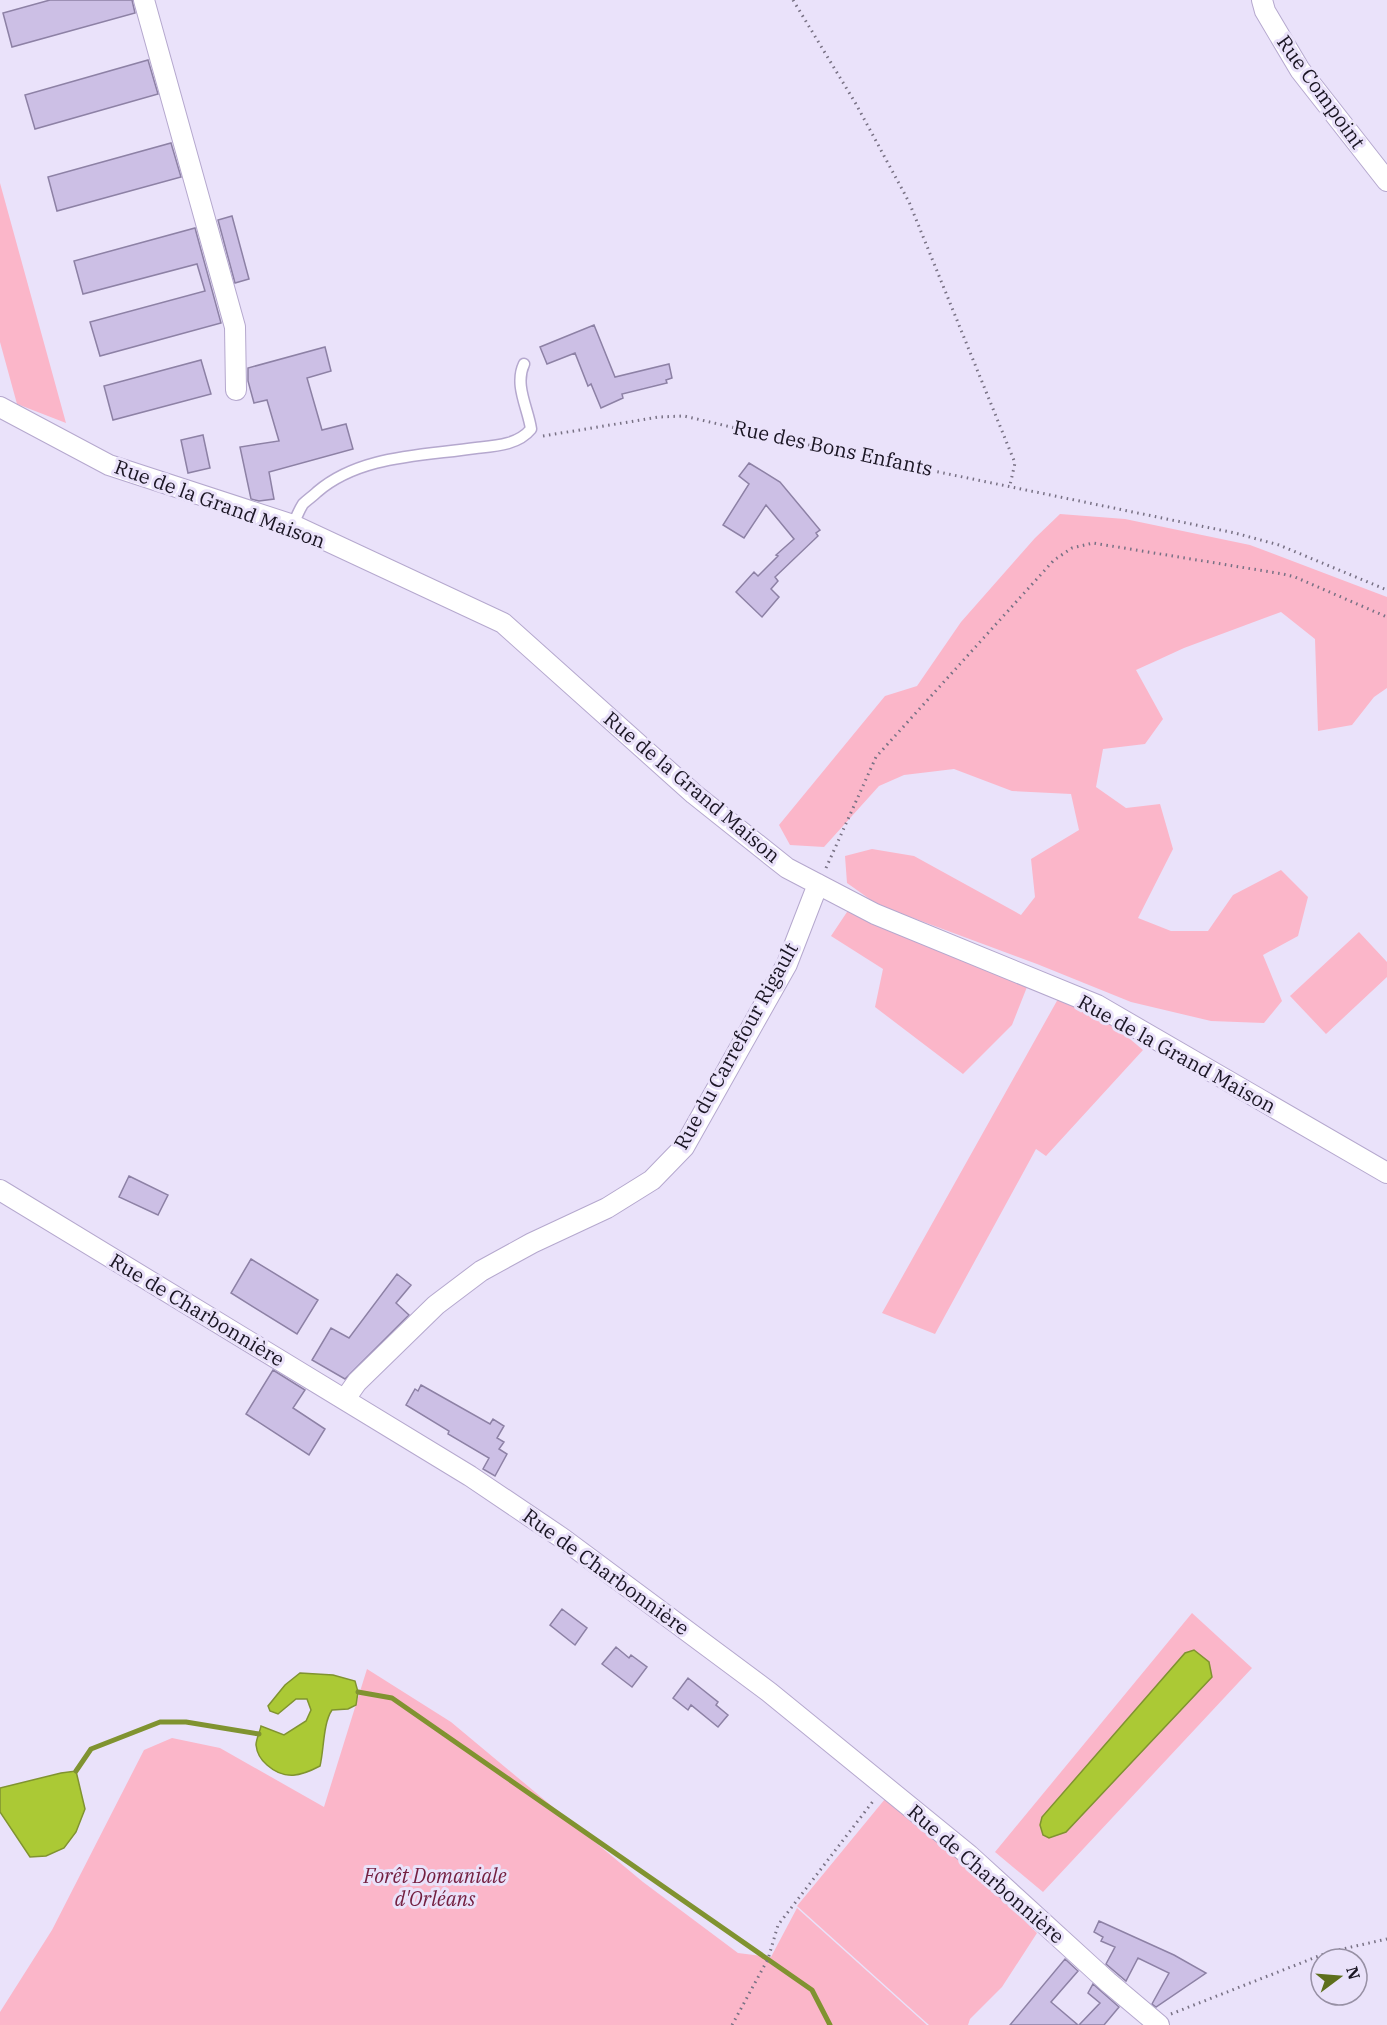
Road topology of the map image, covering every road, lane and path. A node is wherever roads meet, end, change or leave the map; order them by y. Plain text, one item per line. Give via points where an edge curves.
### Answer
1 (144, 0) edge
2 (793, 0) edge
3 (1262, 0) edge
4 (1387, 181) edge
5 (524, 364) dead end
6 (236, 390) dead end
7 (0, 407) edge
8 (524, 437) junction
9 (1010, 485) junction
10 (293, 525) junction
11 (1387, 590) edge
12 (1387, 617) edge
13 (821, 878) junction
14 (1387, 1173) edge
15 (0, 1190) edge
16 (345, 1400) junction
17 (885, 1787) junction
18 (1387, 1939) edge
19 (1157, 2023) edge
20 (732, 2025) edge

1 - 6 street via 235,327
2 - 9 path via 909,202 1015,463
3 - 4 street, Rue Compoint via 1295,62
5 - 8 lane via 520,383 531,429
7 - 10 street, Rue de la Grand Maison via 109,465
8 - 9 path, Rue des Bons Enfants via 684,416
8 - 10 lane via 358,468 343,474 303,504
9 - 11 path, Rue des Bons Enfants via 1280,544
10 - 13 street, Rue de la Grand Maison via 503,623 694,794 787,868
12 - 13 path via 1283,574 1093,543 1072,548 1054,560 876,757
13 - 14 street, Rue de la Grand Maison via 875,914 1097,1005
13 - 16 street, Rue du Carrefour Rigault via 787,964 684,1147 652,1180 607,1208 481,1271 436,1305 357,1382
15 - 16 street, Rue de Charbonnière
16 - 17 street, Rue de Charbonnière via 562,1538 769,1692
17 - 19 street, Rue de Charbonnière via 969,1855
17 - 20 path via 778,1926 768,1959
18 - 19 path via 1329,1952

